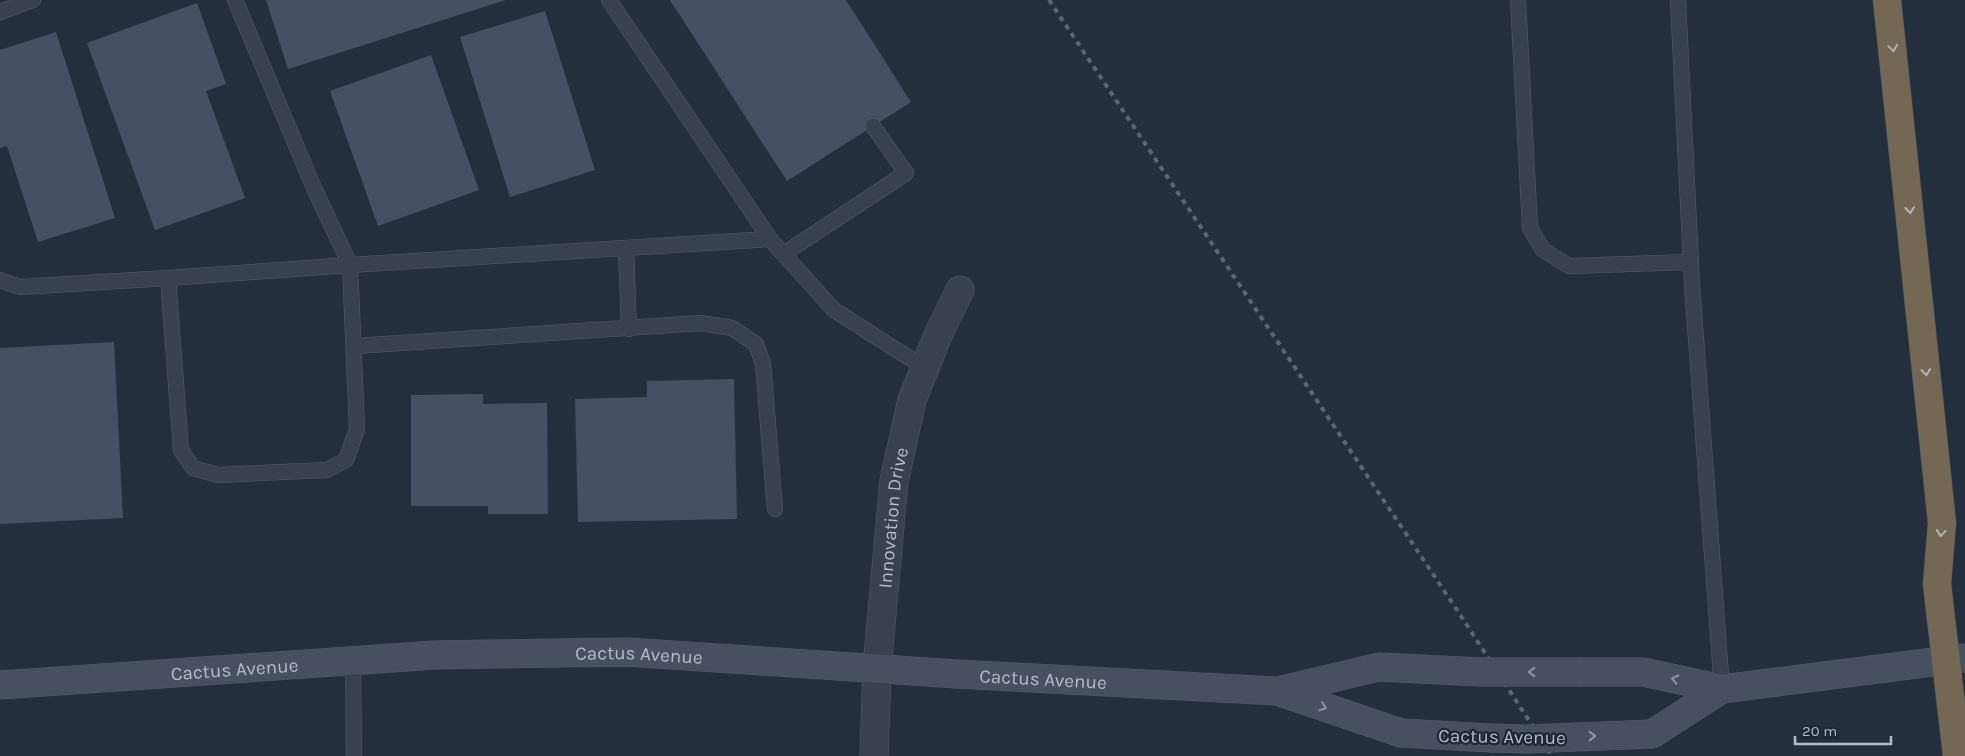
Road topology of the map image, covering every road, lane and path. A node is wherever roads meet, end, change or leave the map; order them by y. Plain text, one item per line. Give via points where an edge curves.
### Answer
1 (32, 0) edge
2 (235, 0) edge
3 (609, 0) edge
4 (1518, 0) edge
5 (1678, 0) edge
6 (1887, 0) edge
7 (0, 12) edge
8 (873, 126) dead end
9 (770, 239) junction
10 (626, 248) junction
11 (785, 253) junction
12 (1691, 262) junction
13 (350, 265) junction
14 (168, 278) junction
15 (0, 280) edge
16 (960, 290) dead end
17 (629, 329) junction
18 (354, 346) junction
19 (925, 368) junction
20 (775, 509) dead end
21 (1956, 659) edge
22 (352, 660) junction
23 (877, 668) junction
24 (0, 685) edge
25 (1722, 690) junction
26 (1277, 691) junction
27 (354, 756) edge
28 (874, 756) edge
29 (1957, 756) edge

1 - 7 lane
2 - 13 lane
3 - 9 lane
4 - 12 lane via 1530,228 1543,250 1569,266
5 - 12 lane
6 -> 21 highway via 1942,524 1937,584
8 - 11 lane via 906,173
9 - 10 lane
9 - 11 lane
10 - 13 lane
10 - 17 lane
11 - 19 lane via 834,310
12 - 25 lane
13 - 14 lane
13 - 18 lane
14 - 15 lane via 20,287
14 - 18 lane via 181,450 193,468 218,475 327,470 346,460 357,428
16 - 19 street, Innovation Drive
17 - 18 lane
17 - 20 lane via 701,323 732,328 756,344 763,364
19 - 23 street, Innovation Drive via 912,400 894,480
21 - 25 main road, Cactus Avenue
21 - 29 highway
22 - 23 main road, Cactus Avenue via 435,655 627,652
22 - 24 main road, Cactus Avenue
22 - 27 lane
23 - 26 main road, Cactus Avenue
23 - 28 street, Innovation Drive
25 -> 26 main road, Cactus Avenue, bridge via 1643,672 1481,672 1379,667
26 -> 25 main road, Cactus Avenue, bridge via 1401,733 1527,739 1652,734

